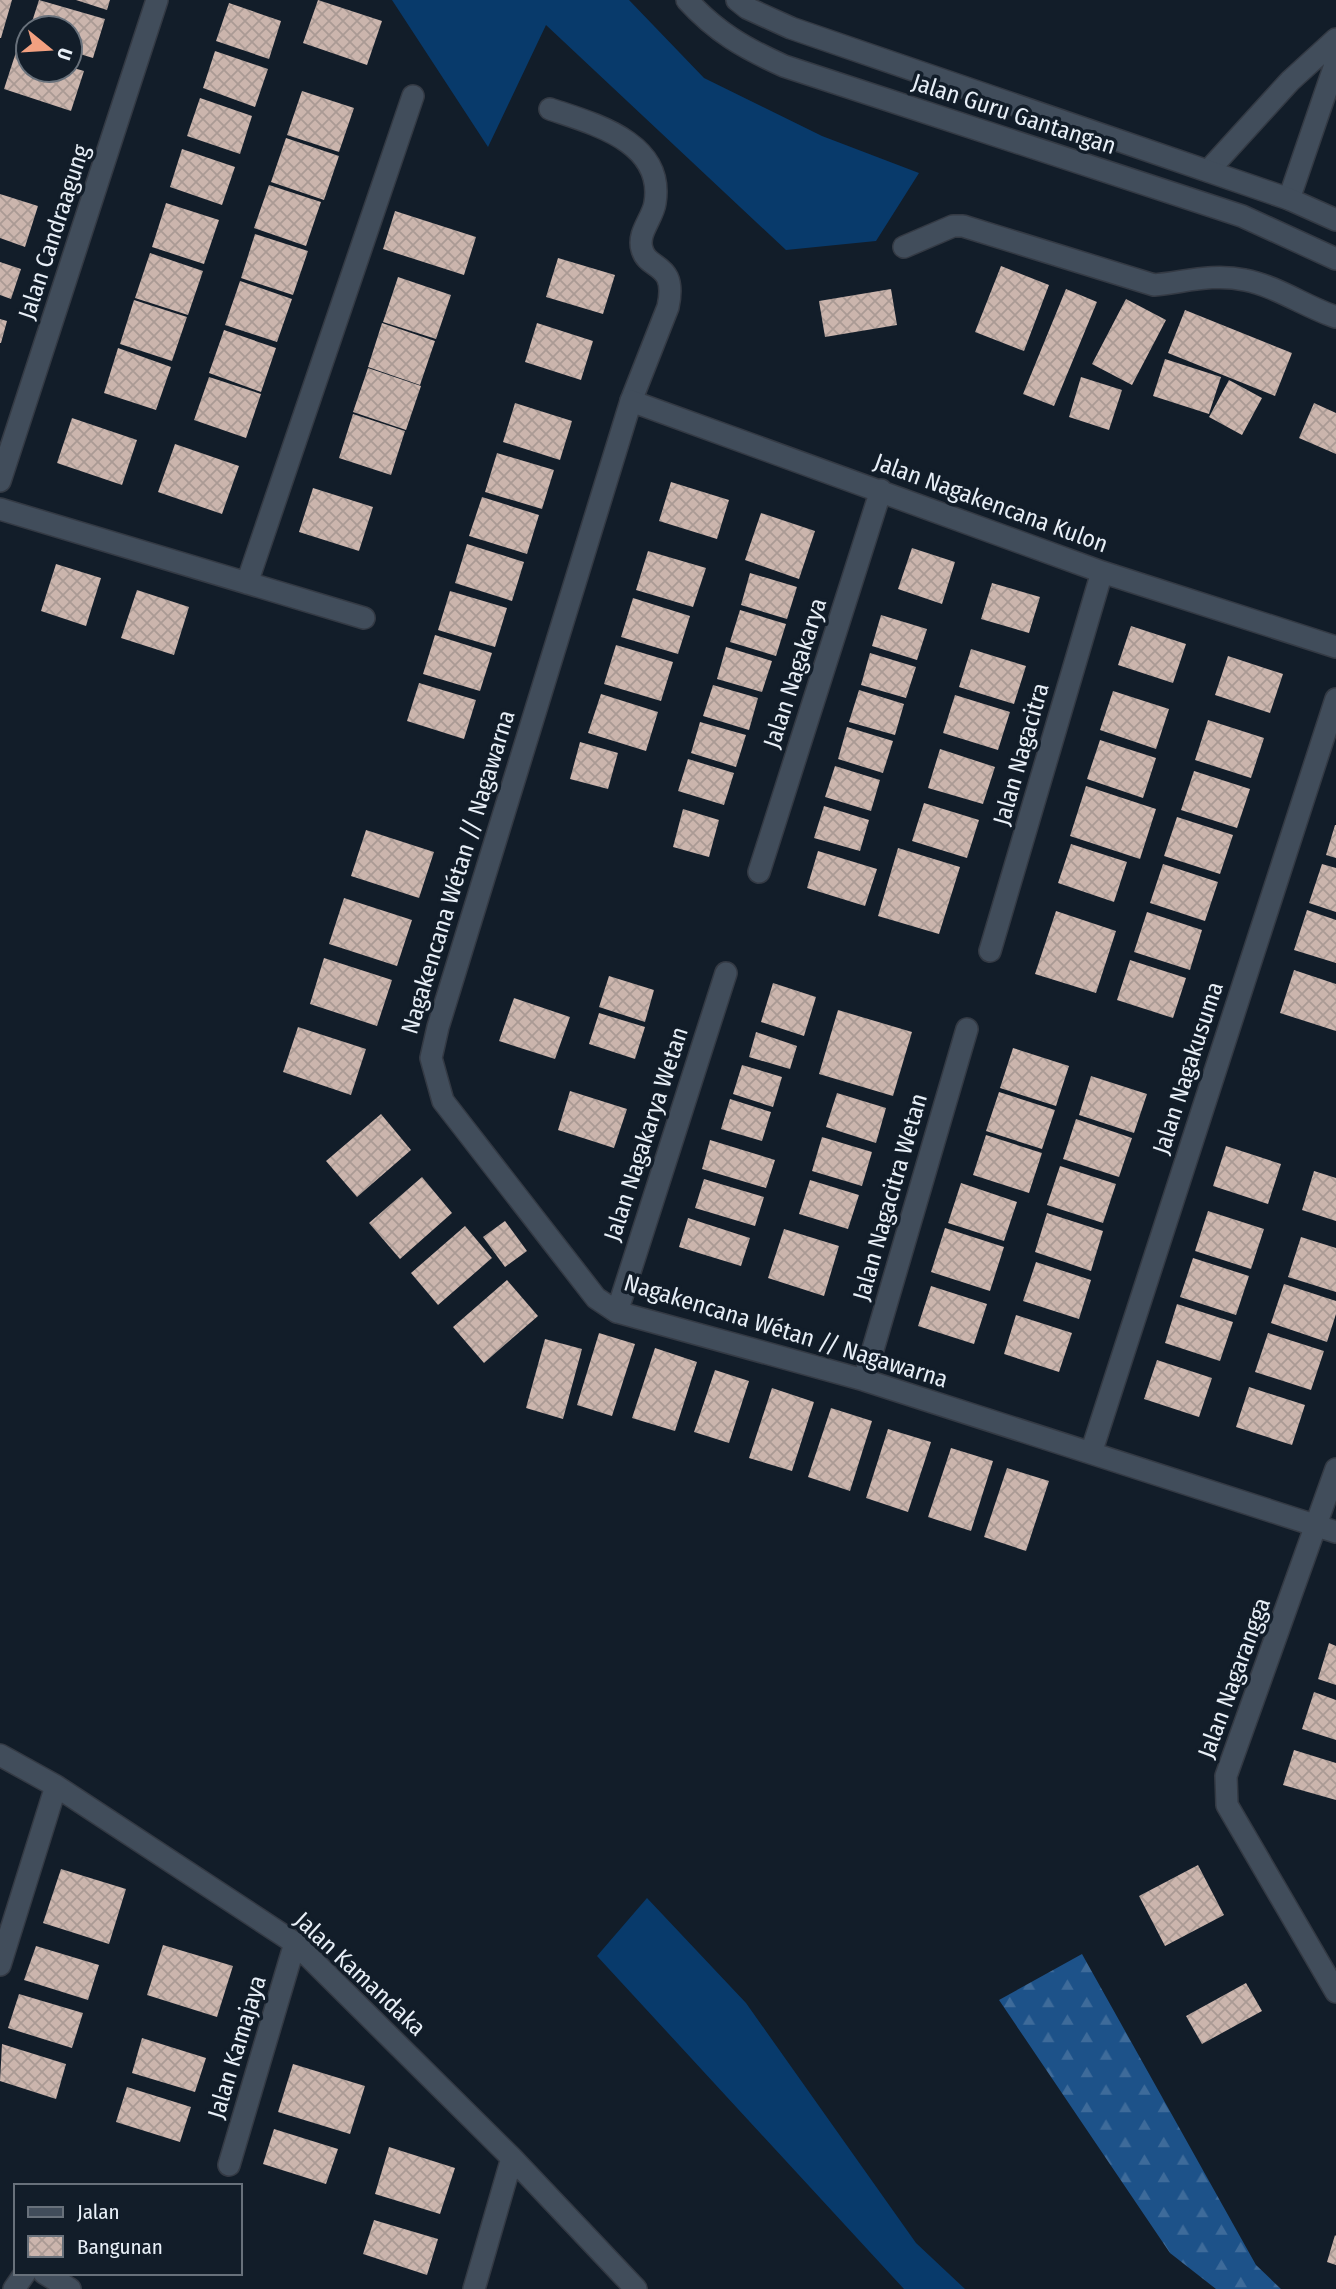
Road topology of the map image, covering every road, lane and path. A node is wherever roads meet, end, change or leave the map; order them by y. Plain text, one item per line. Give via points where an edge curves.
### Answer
1 (157, 0) edge
2 (687, 0) edge
3 (737, 0) edge
4 (1336, 39) edge
5 (1336, 62) edge
6 (413, 96) dead end
7 (550, 109) dead end
8 (1208, 171) junction
9 (1289, 199) junction
10 (1336, 220) edge
11 (904, 247) dead end
12 (1336, 259) edge
13 (1336, 317) edge
14 (631, 401) junction
15 (0, 481) edge
16 (881, 490) junction
17 (0, 509) edge
18 (1102, 572) junction
19 (247, 583) junction
20 (364, 618) dead end
21 (1336, 647) edge
22 (1336, 699) edge
23 (759, 872) dead end
24 (990, 951) dead end
25 (726, 973) dead end
26 (967, 1029) dead end
27 (617, 1312) junction
28 (864, 1380) junction
29 (1091, 1453) junction
30 (1336, 1469) edge
31 (1326, 1529) edge
32 (0, 1755) edge
33 (56, 1786) junction
34 (295, 1943) junction
35 (0, 1965) edge
36 (1336, 1992) edge
37 (512, 2158) junction
38 (229, 2165) dead end
39 (47, 2275) edge
40 (70, 2289) edge
41 (474, 2289) edge
42 (636, 2289) edge

1 - 15 street, Jalan Candraagung
2 - 12 street, Jalan Guru Gantangan via 710,26 784,66 1242,216
3 - 8 street, Jalan Guru Gantangan via 791,29
4 - 8 street via 1290,80
5 - 9 street
6 - 19 street
7 - 14 street, Nagakencana Wétan // Nagawarna via 620,136 640,150 653,173 655,203 641,246 668,276 672,290
8 - 9 street, Jalan Guru Gantangan
9 - 10 street, Jalan Guru Gantangan
11 - 13 street via 963,226 1154,285 1173,285 1198,276 1246,280
14 - 16 street, Jalan Nagakencana Kulon
14 - 27 street, Nagakencana Wétan // Nagawarna via 495,834 431,1058 443,1101 596,1298
16 - 18 street, Jalan Nagakencana Kulon
16 - 23 street, Jalan Nagakarya
17 - 19 street
18 - 21 street, Jalan Nagakencana Kulon
18 - 24 street, Jalan Nagacitra
19 - 20 street
22 - 29 street, Jalan Nagakusuma
25 - 27 street, Jalan Nagakarya Wetan
26 - 28 street, Jalan Nagacitra Wetan
27 - 28 street, Nagakencana Wétan // Nagawarna
28 - 29 street, Nagakencana Wétan // Nagawarna
29 - 31 street, Nagakencana Wétan // Nagawarna
30 - 31 street, Jalan Nagarangga
31 - 36 street, Jalan Nagarangga via 1226,1776 1225,1790 1227,1805
32 - 33 street, Jalan Kamandaka
33 - 34 street, Jalan Kamandaka
33 - 35 street
34 - 37 street, Jalan Kamandaka
34 - 38 street, Jalan Kamajaya
37 - 41 street
37 - 42 street, Jalan Kamandaka
39 - 40 street

